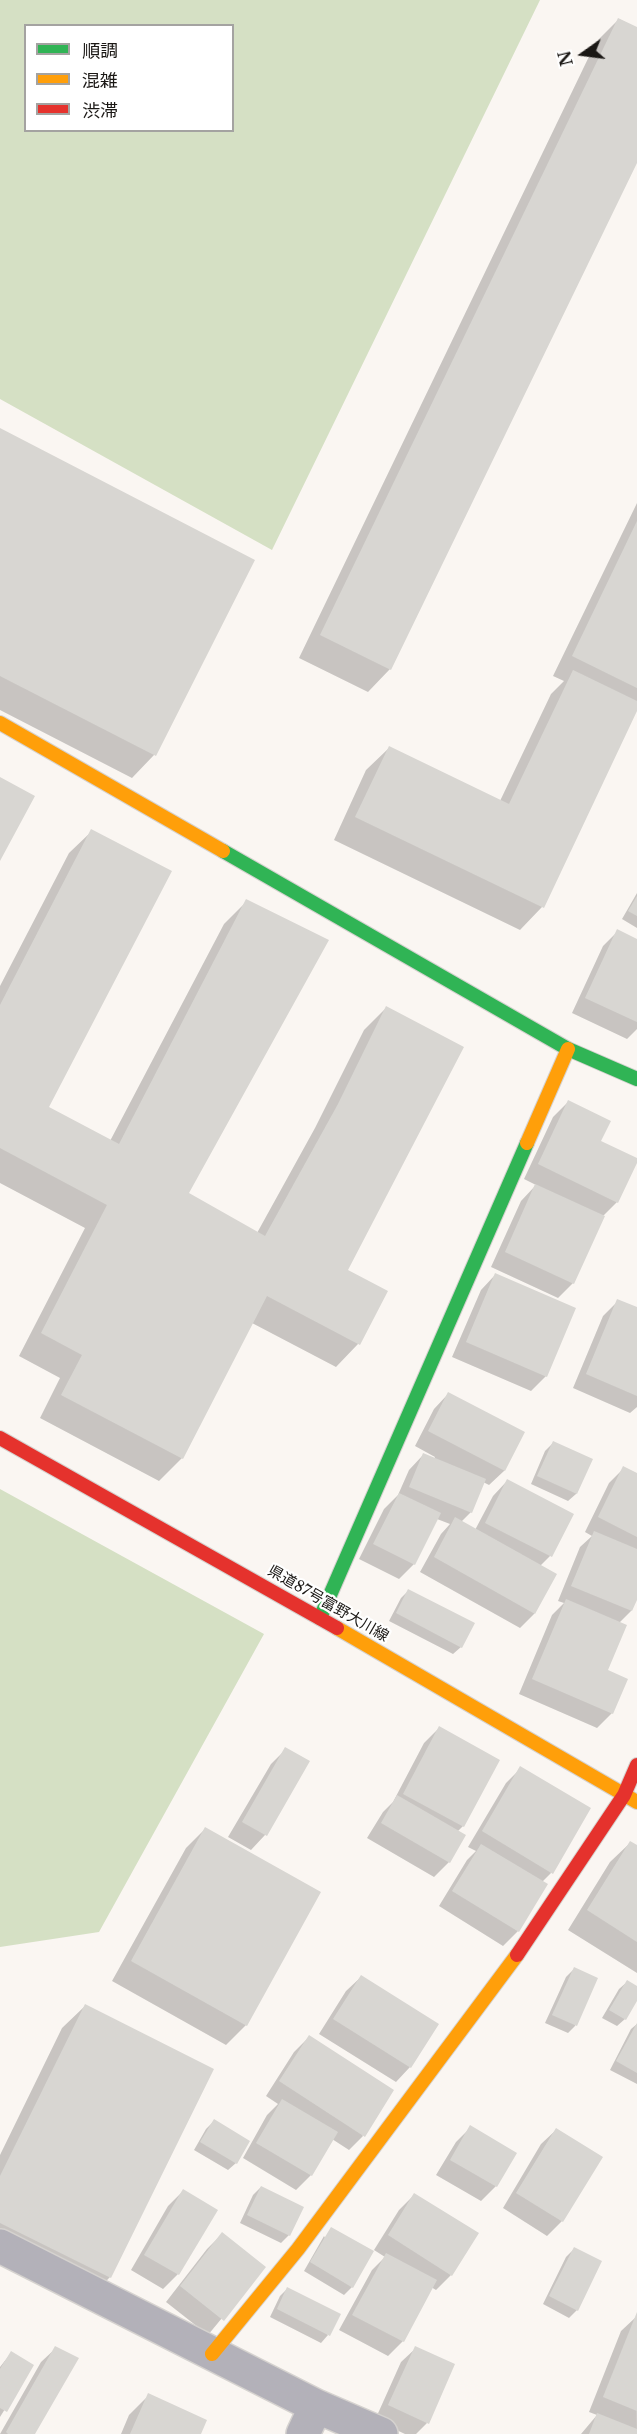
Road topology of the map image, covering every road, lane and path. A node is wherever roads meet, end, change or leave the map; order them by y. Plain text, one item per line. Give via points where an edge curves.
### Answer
1 (0, 723) edge
2 (568, 1049) junction
3 (637, 1079) edge
4 (0, 1438) edge
5 (320, 1618) junction
6 (637, 1765) edge
7 (624, 1795) junction
8 (637, 1802) edge
9 (0, 2246) edge
10 (212, 2354) junction
11 (309, 2420) edge
12 (381, 2434) edge

1 - 2 street
2 - 3 street
2 - 5 street
4 - 5 street, 県道87号富野大川線
5 - 7 street, 県道87号富野大川線
6 - 7 street
7 - 8 street, 県道87号富野大川線
7 - 10 street via 450,2048
9 - 10 street
10 - 11 street
11 - 12 street

